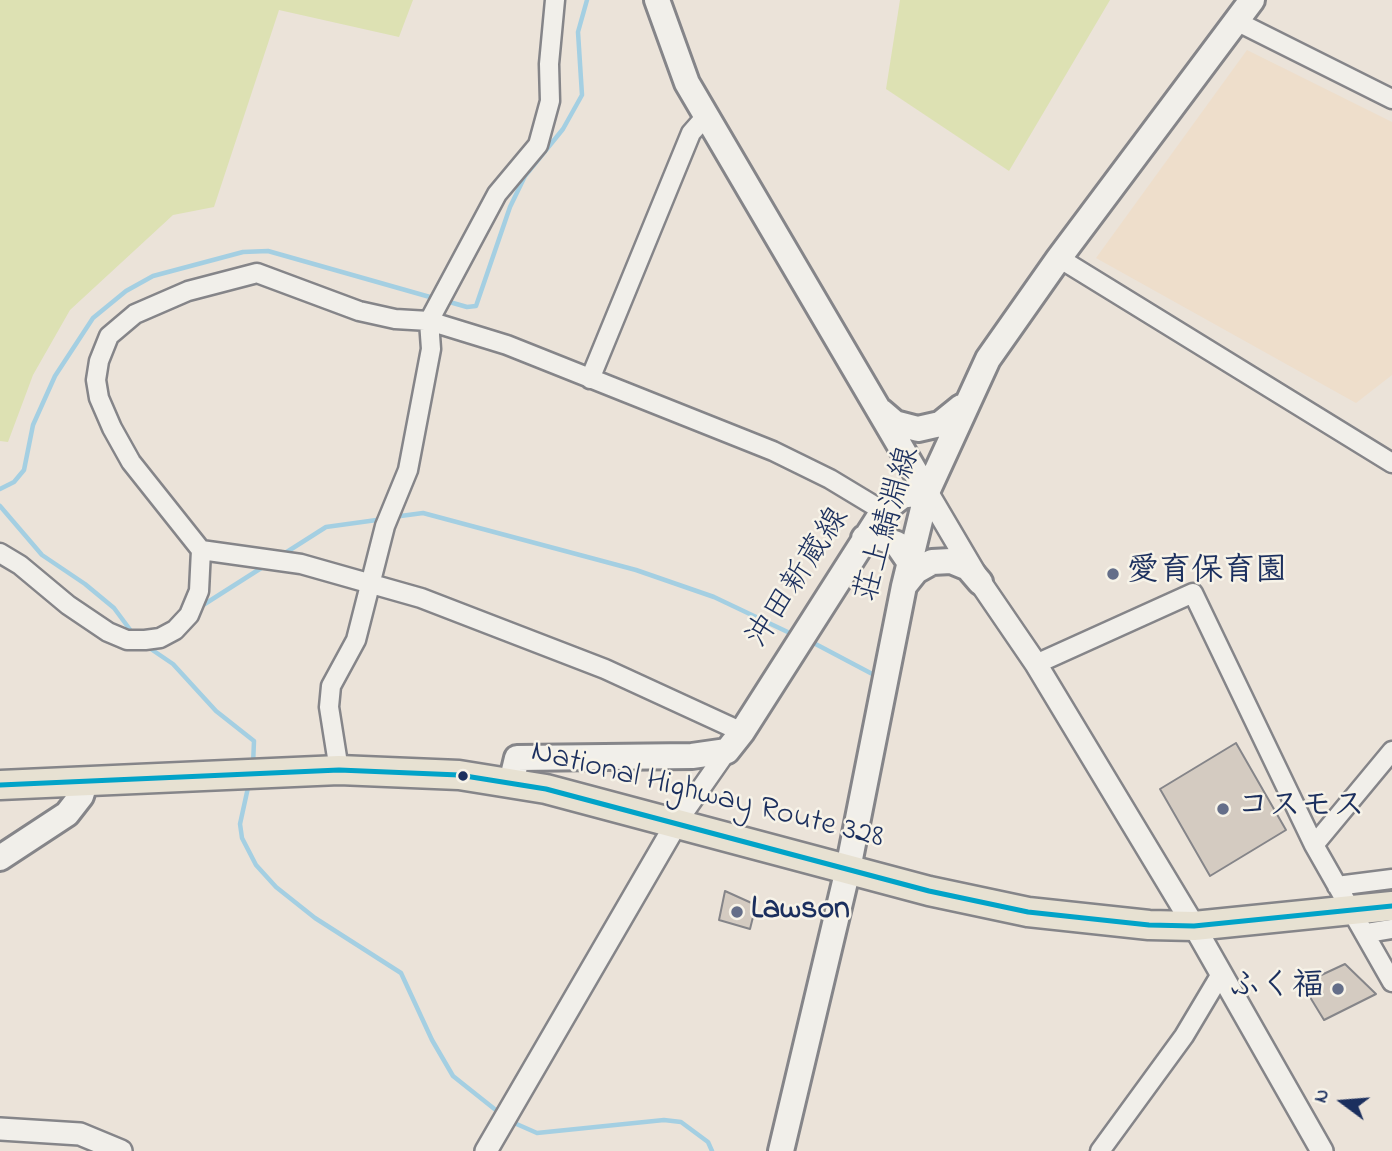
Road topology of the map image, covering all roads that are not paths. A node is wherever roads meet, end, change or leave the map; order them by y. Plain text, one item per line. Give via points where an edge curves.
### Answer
1 (555, 0) edge
2 (657, 0) edge
3 (1252, 0) edge
4 (1237, 21) junction
5 (1392, 100) edge
6 (706, 116) junction
7 (1059, 258) junction
8 (429, 321) junction
9 (590, 379) junction
10 (965, 404) junction
11 (878, 408) junction
12 (1392, 463) edge
13 (927, 492) junction
14 (883, 511) junction
15 (864, 538) junction
16 (201, 550) junction
17 (0, 554) edge
18 (907, 574) junction
19 (980, 582) junction
20 (370, 584) junction
21 (1036, 664) junction
22 (734, 741) junction
23 (1392, 751) edge
24 (339, 770) junction
25 (86, 780) junction
26 (511, 783) junction
27 (0, 785) edge
28 (676, 824) junction
29 (1314, 845) junction
30 (0, 858) edge
31 (848, 869) junction
32 (1392, 879) edge
33 (1337, 886) junction
34 (1392, 906) edge
35 (1361, 922) junction
36 (1194, 926) junction
37 (1392, 929) edge
38 (1221, 974) junction
39 (1392, 982) edge
40 (0, 1129) edge
41 (121, 1151) edge
42 (486, 1151) edge
43 (780, 1151) edge
44 (1100, 1151) edge
45 (1322, 1151) edge

1 - 8 street via 550,101 541,135 523,165 497,194
2 - 6 main road via 681,70
3 - 4 main road, 荘上鯖淵線
4 - 5 street
4 - 7 main road, 荘上鯖淵線
6 - 9 street via 691,133
6 - 11 main road
7 - 10 main road, 荘上鯖淵線 via 988,359
7 - 12 street
8 - 9 street via 507,345
8 - 16 street via 359,311 257,273 160,301 109,336 99,361 99,398 131,462
8 - 20 street via 431,349 414,446
9 - 14 street via 773,451
10 - 11 main road via 940,424 918,429 895,424
10 - 13 main road, 荘上鯖淵線
11 - 13 main road
13 - 14 main road, 沖田新蔵線 via 902,496
13 - 18 main road, 荘上鯖淵線
13 - 19 street
14 - 15 main road, 沖田新蔵線
15 - 18 main road via 897,544
15 - 22 main road, 沖田新蔵線
16 - 17 street via 199,591 189,615 175,630 145,640 127,640 108,632
16 - 20 street via 301,564
18 - 19 main road via 932,562 951,561 968,568
18 - 31 main road, 荘上鯖淵線
19 - 21 street
20 - 22 street via 421,598 605,669
20 - 24 street via 356,640 331,685 329,707
21 - 29 street via 1193,593
21 - 36 street
22 - 26 main road via 692,756 517,758
22 - 28 street
23 - 29 street
24 - 25 highway, National Highway Route 328
24 - 26 highway, National Highway Route 328 via 459,775
25 - 27 highway, National Highway Route 328
25 - 30 main road via 67,814
26 - 28 highway, National Highway Route 328
28 - 31 highway, National Highway Route 328
28 - 42 street
29 - 33 street
31 - 36 highway, National Highway Route 328 via 991,906
31 - 43 main road, 荘上鯖淵線
32 - 33 street
33 - 35 street
34 - 35 highway, National Highway Route 328
35 - 36 highway, National Highway Route 328
35 - 37 street
35 - 39 street
36 - 38 street
38 - 44 street via 1184,1036
38 - 45 street
40 - 41 street via 80,1133

